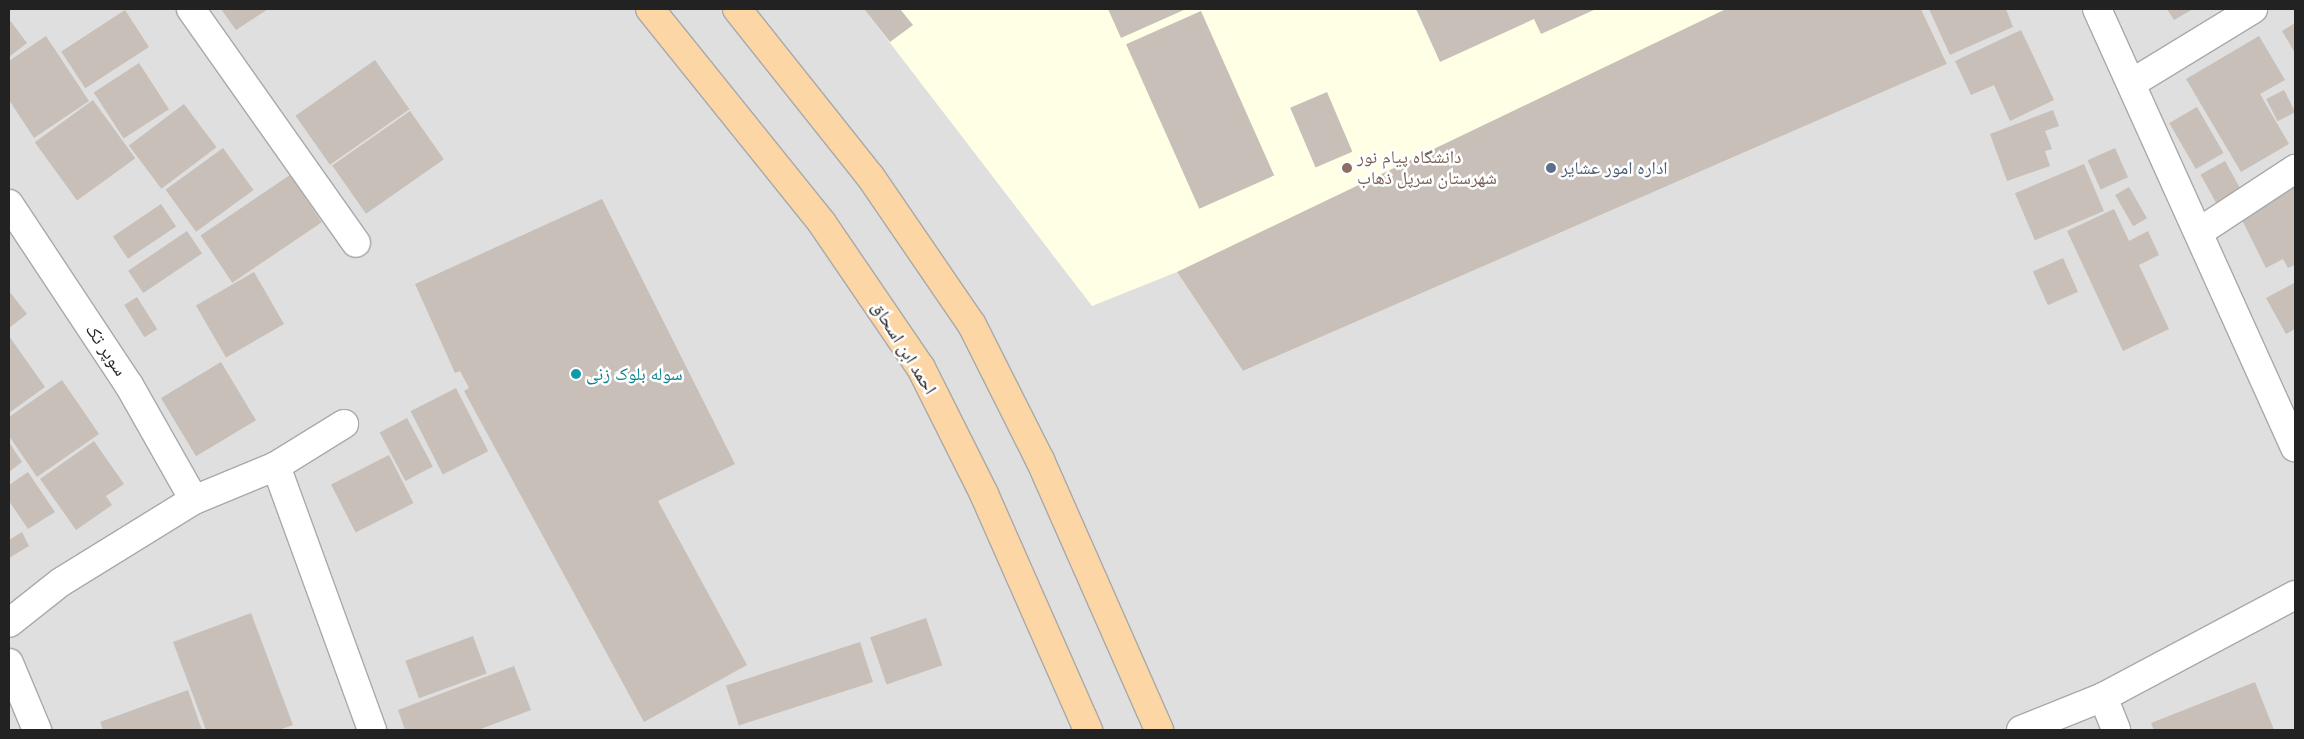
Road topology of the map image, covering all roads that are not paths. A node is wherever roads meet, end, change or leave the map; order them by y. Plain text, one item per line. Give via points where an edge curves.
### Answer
1 (191, 9) edge
2 (650, 9) edge
3 (736, 9) edge
4 (2097, 9) edge
5 (2253, 9) edge
6 (2132, 83) junction
7 (2295, 169) edge
8 (9, 204) edge
9 (2199, 232) junction
10 (356, 243) dead end
11 (344, 424) dead end
12 (2295, 447) edge
13 (276, 466) junction
14 (194, 500) junction
15 (2295, 595) edge
16 (13, 612) edge
17 (9, 663) edge
18 (2103, 697) junction
19 (37, 730) edge
20 (372, 730) edge
21 (1088, 730) edge
22 (1159, 730) edge
23 (2021, 730) edge
24 (2116, 730) edge

1 - 10 street
2 - 21 main road, احمد ابن اسحاق via 822,223 921,368 984,494
3 - 22 main road via 870,176 972,325 1040,460
4 - 6 street
5 - 6 street
6 - 9 street
7 - 9 street
8 - 14 street, سوپر تک via 129,385
9 - 12 street
11 - 13 street
13 - 14 street
13 - 20 street
14 - 16 street
15 - 18 street
17 - 19 street
18 - 23 street
18 - 24 street

